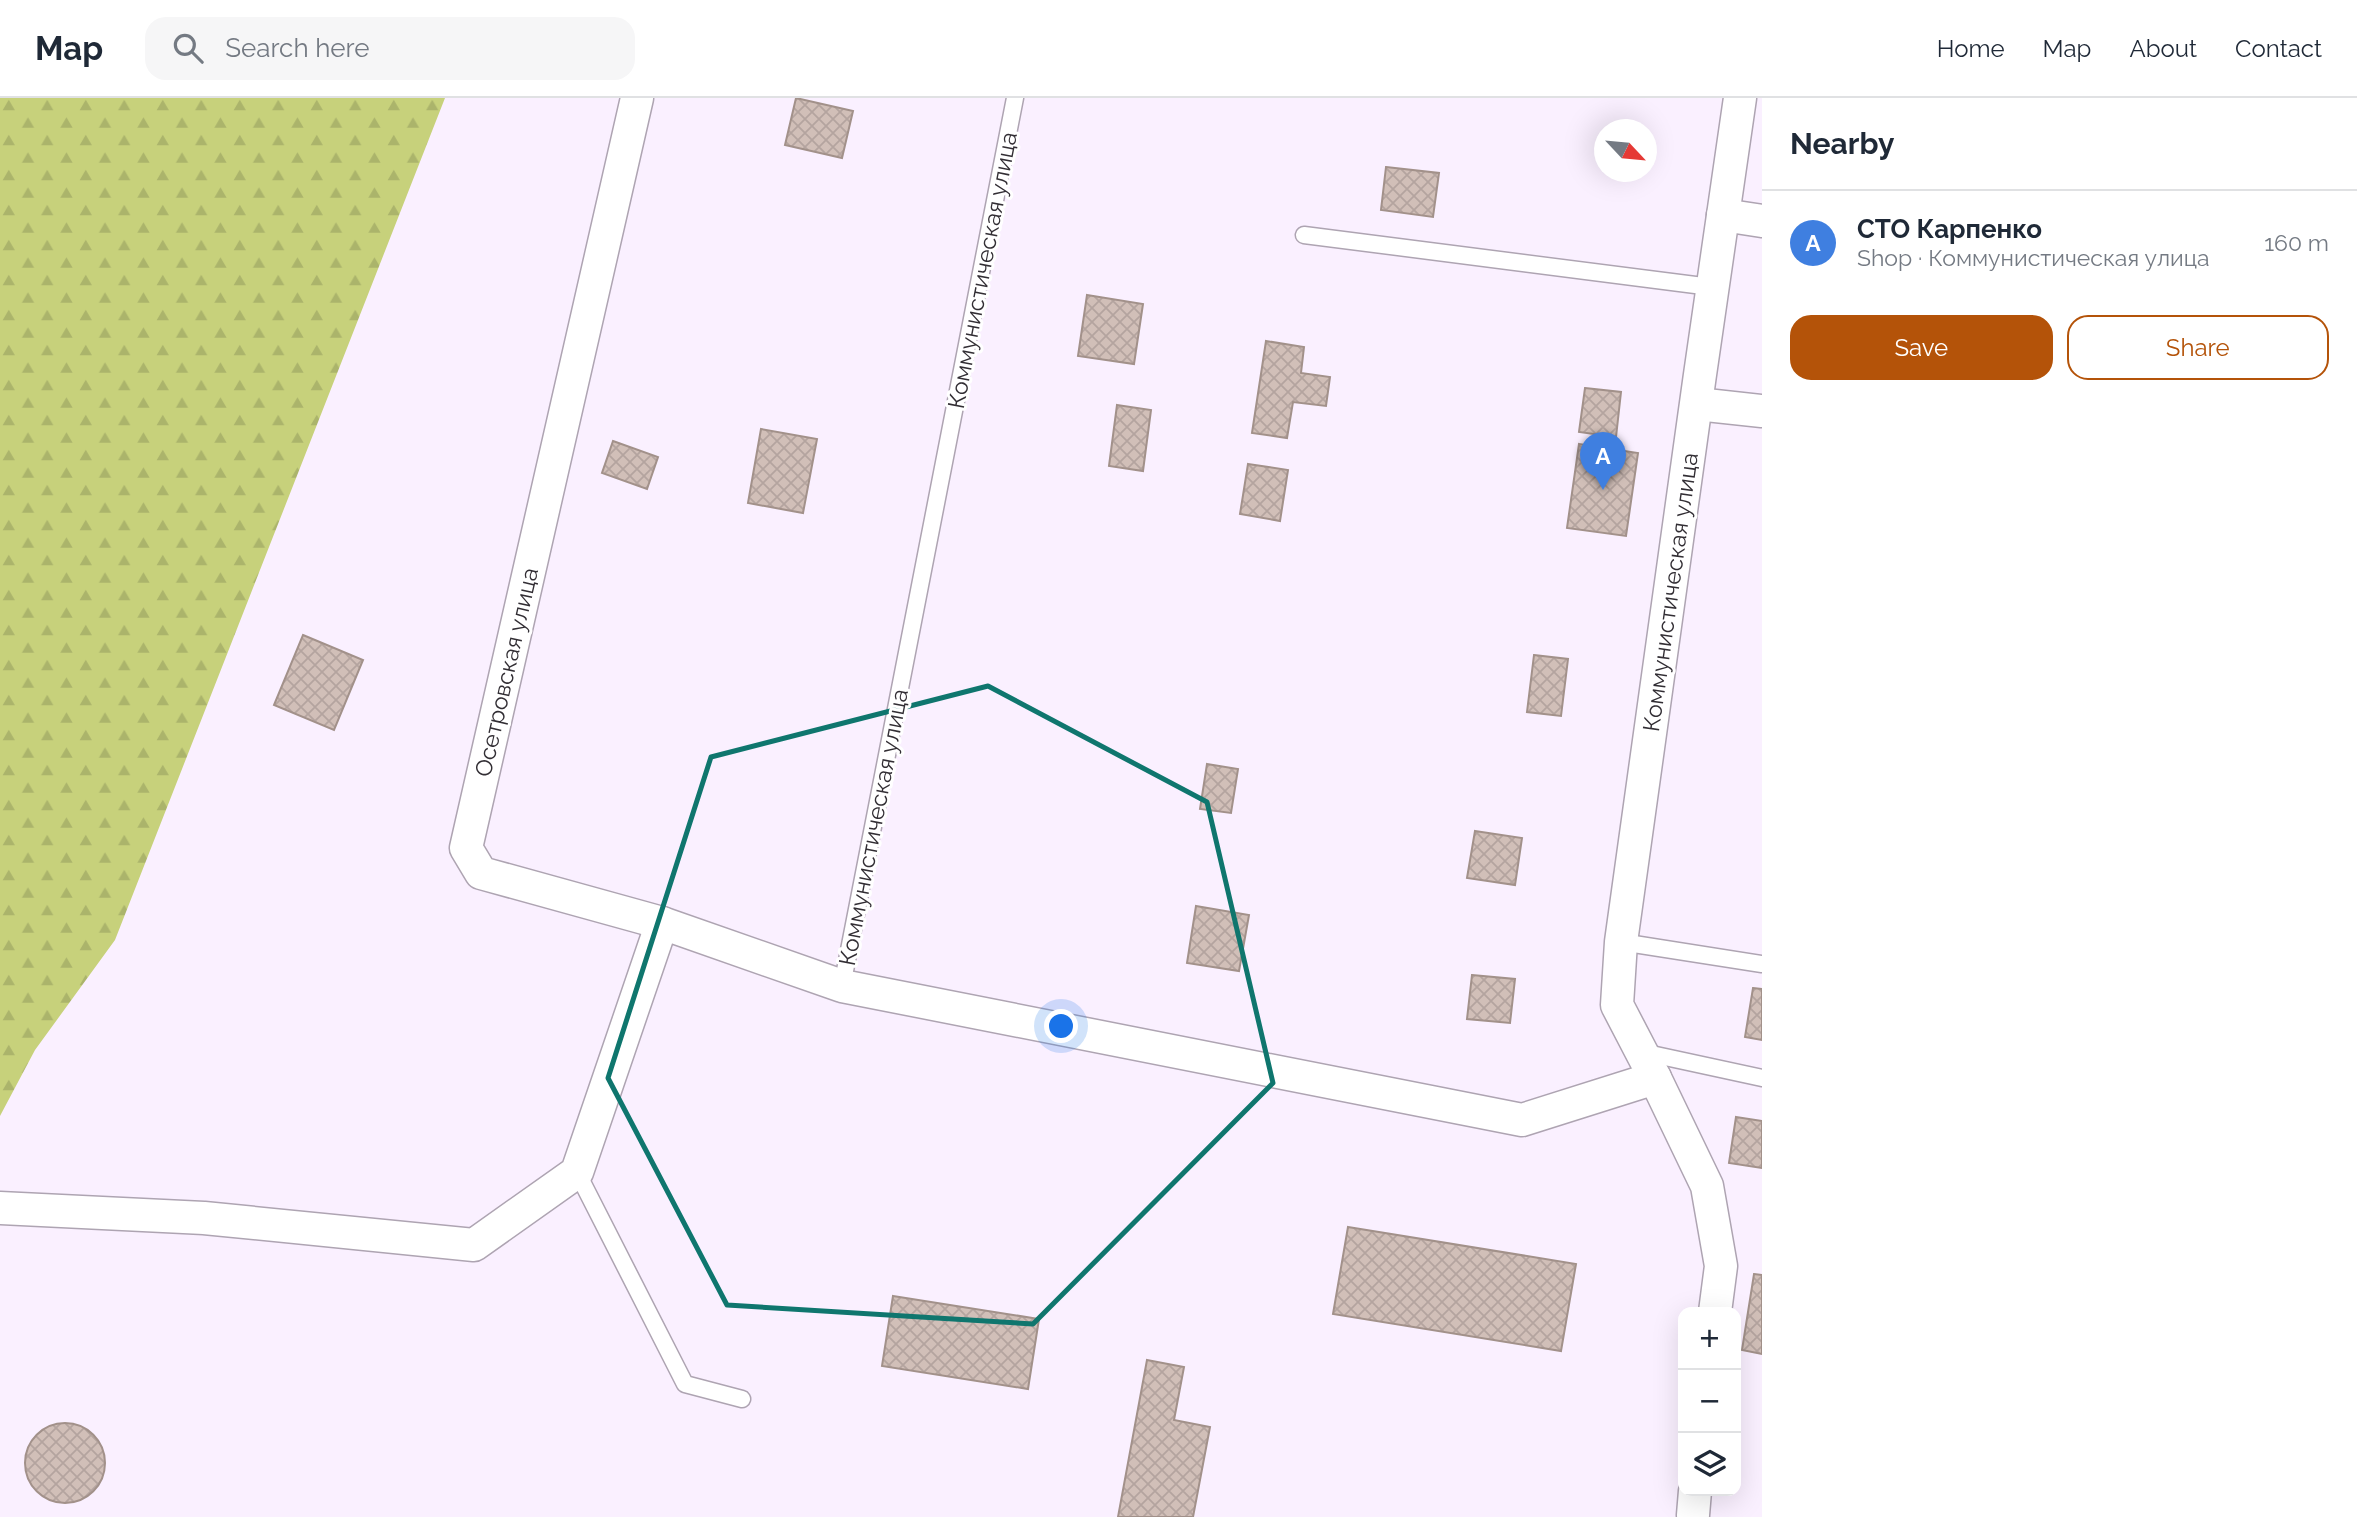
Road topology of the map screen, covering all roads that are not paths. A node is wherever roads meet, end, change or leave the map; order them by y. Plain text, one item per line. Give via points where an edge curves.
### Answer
1 (637, 98) edge
2 (1016, 98) edge
3 (1740, 98) edge
4 (1723, 215) junction
5 (1762, 221) edge
6 (1304, 234) dead end
7 (1711, 287) junction
8 (1697, 404) junction
9 (1762, 411) edge
10 (662, 923) junction
11 (1621, 942) junction
12 (1762, 964) edge
13 (842, 986) junction
14 (1648, 1065) junction
15 (1762, 1078) edge
16 (577, 1172) junction
17 (0, 1208) edge
18 (1716, 1307) edge
19 (742, 1399) dead end

1 - 10 street, Осетровская улица via 466,848 481,873
2 - 13 lane, Коммунистическая улица
3 - 4 street, Коммунистическая улица
4 - 5 street
4 - 7 street, Коммунистическая улица
6 - 7 lane
7 - 8 street, Коммунистическая улица
8 - 9 street
8 - 11 street, Коммунистическая улица
10 - 13 street, Осетровская улица
10 - 16 street
11 - 12 lane
11 - 14 street, Коммунистическая улица via 1617,1005
13 - 14 street, Коммунистическая улица via 1522,1120
14 - 15 lane
14 - 18 street, Коммунистическая улица via 1707,1186 1720,1266
16 - 17 street via 474,1245 204,1218
16 - 19 lane via 685,1384

